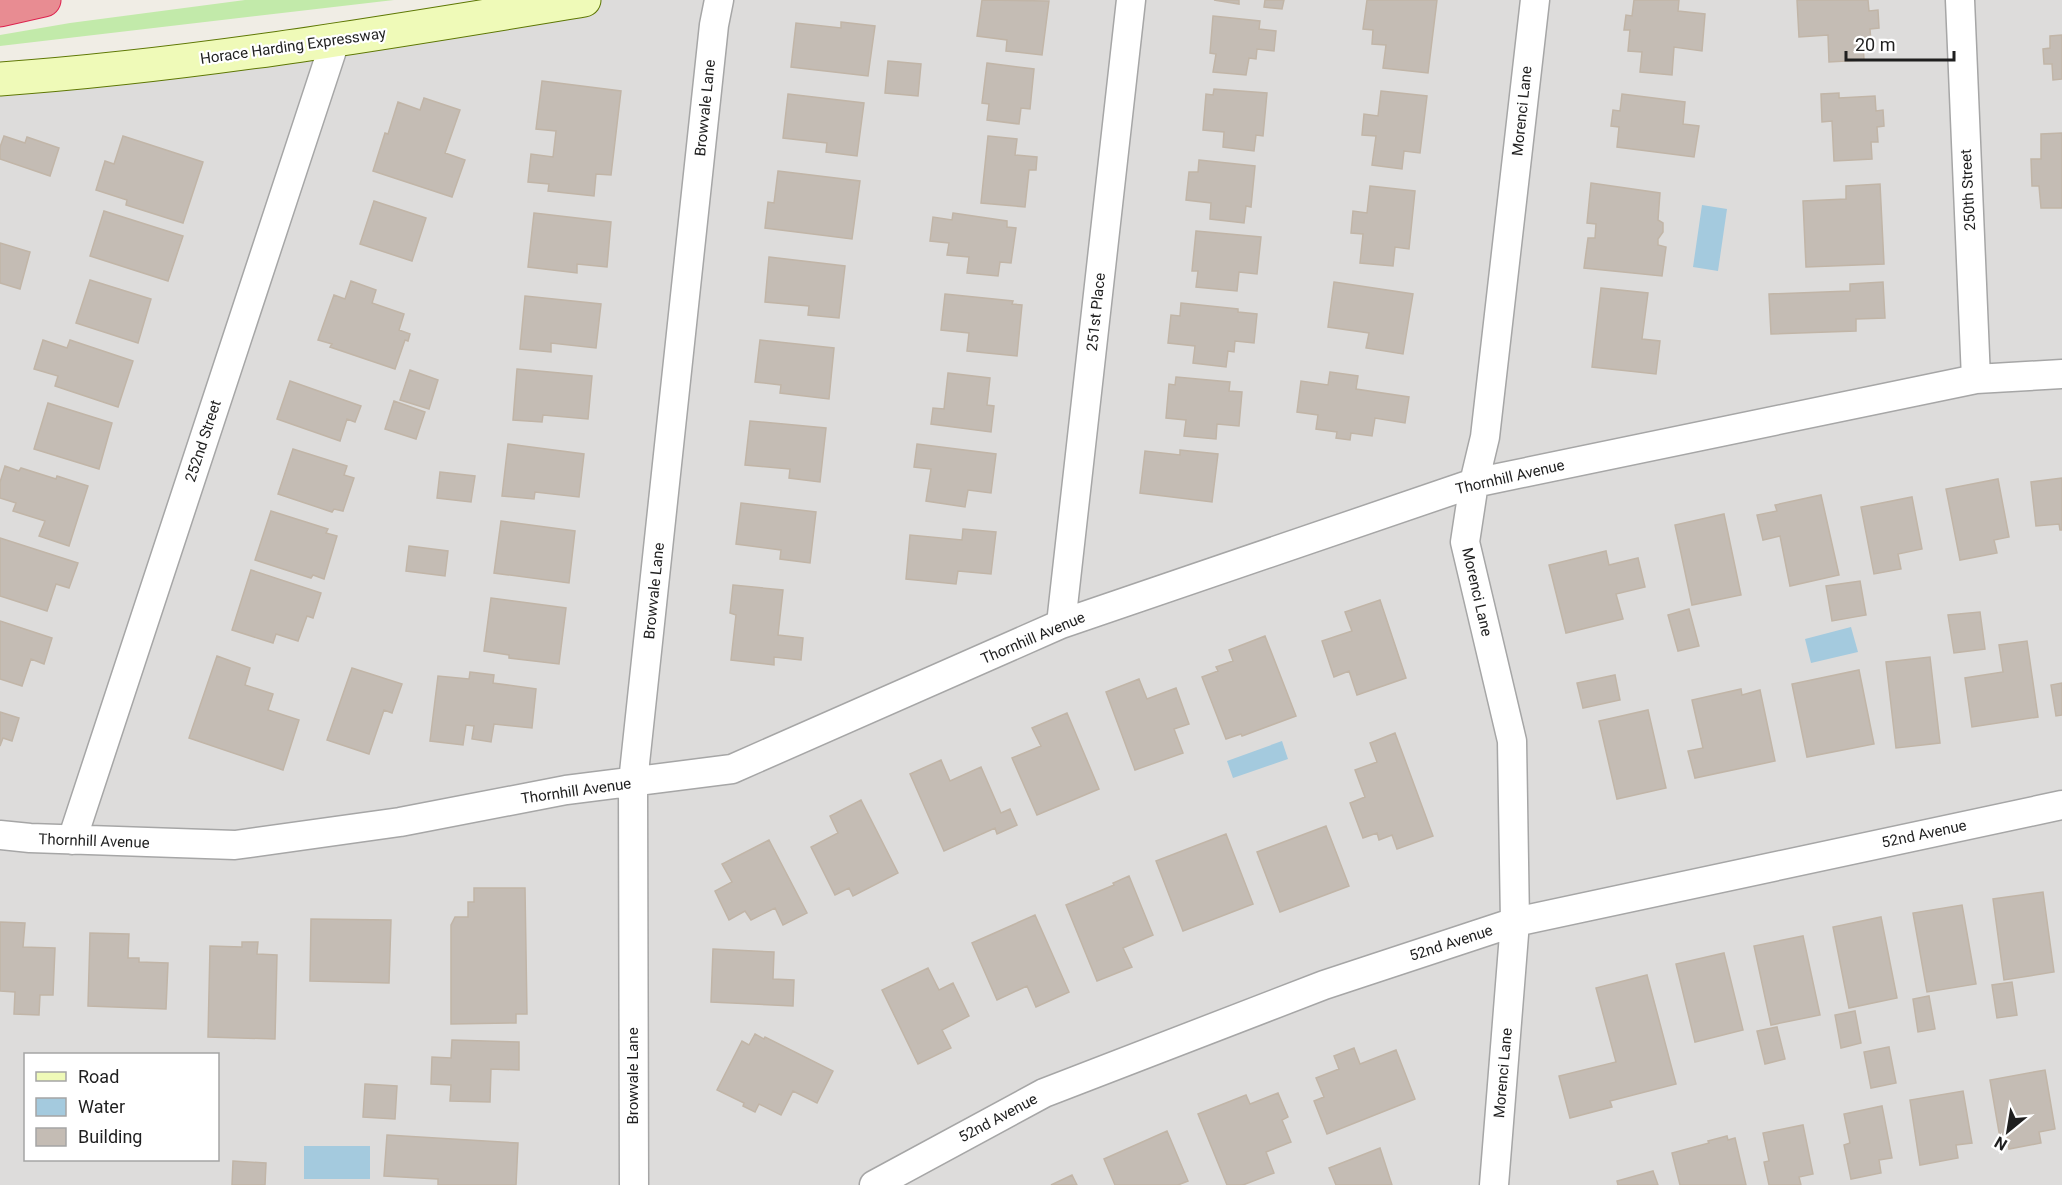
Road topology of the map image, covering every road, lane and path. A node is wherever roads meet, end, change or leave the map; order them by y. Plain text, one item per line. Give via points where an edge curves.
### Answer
1 (44, 0) edge
2 (584, 0) edge
3 (718, 0) edge
4 (1131, 0) edge
5 (1534, 0) edge
6 (1960, 0) edge
7 (0, 10) edge
8 (335, 41) junction
9 (0, 79) edge
10 (2062, 374) edge
11 (1977, 380) junction
12 (1474, 483) junction
13 (1060, 624) junction
14 (633, 782) junction
15 (2062, 805) edge
16 (0, 835) edge
17 (72, 840) junction
18 (1515, 922) junction
19 (634, 1185) edge
20 (874, 1185) edge
21 (1494, 1185) edge

1 - 7 highway
2 - 8 main road, Horace Harding Expressway
3 - 14 street, Browvale Lane
4 - 13 street, 251st Place
5 - 12 street, Morenci Lane via 1485,437
6 - 11 street, 250th Street
8 - 9 main road, Horace Harding Expressway via 88,73
8 - 17 street, 252nd Street
10 - 11 street, Thornhill Avenue
11 - 12 street, Thornhill Avenue
12 - 13 street, Thornhill Avenue
12 - 18 street, Morenci Lane via 1465,542 1512,741
13 - 14 street, Thornhill Avenue via 732,769
14 - 17 street, Thornhill Avenue via 236,845
14 - 19 street, Browvale Lane
15 - 18 street, 52nd Avenue
16 - 17 street, Thornhill Avenue
18 - 20 street, 52nd Avenue via 1324,985 1044,1093
18 - 21 street, Morenci Lane

